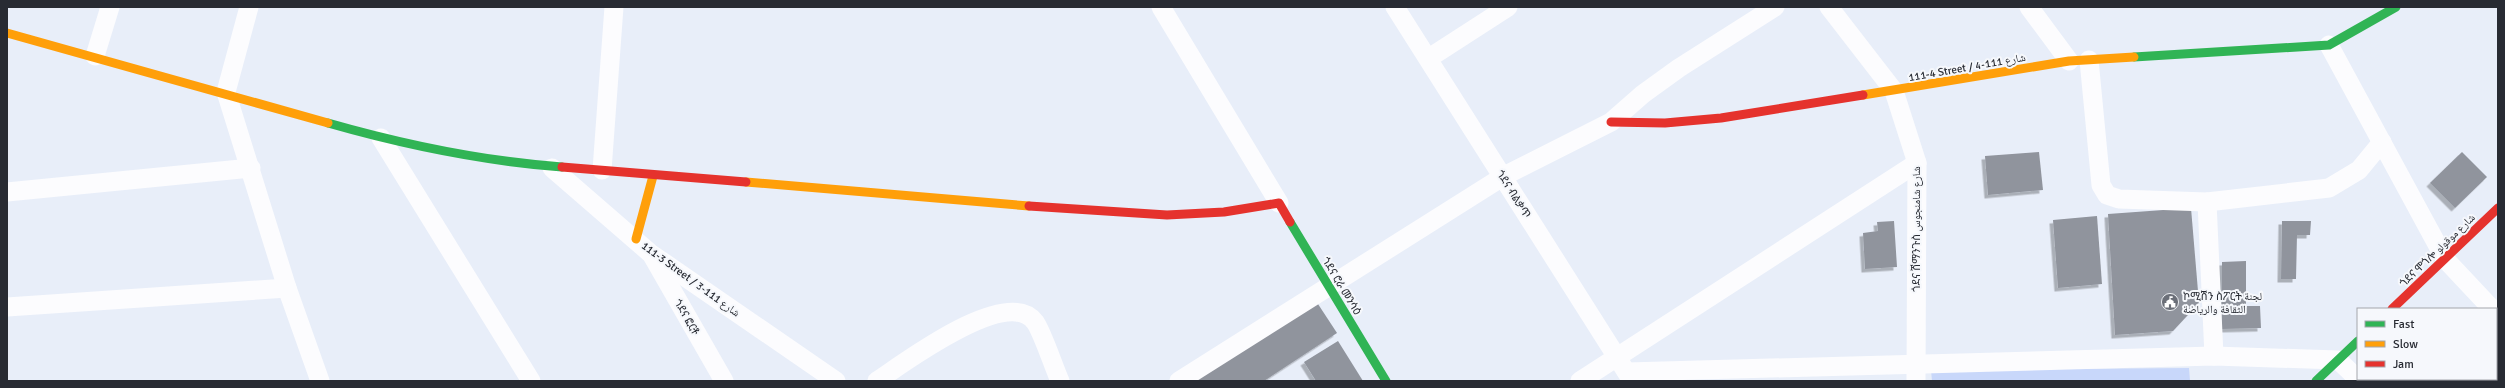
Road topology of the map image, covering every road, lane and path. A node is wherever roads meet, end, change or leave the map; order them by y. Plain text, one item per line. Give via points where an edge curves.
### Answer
1 (110, 7) edge
2 (249, 7) edge
3 (614, 7) edge
4 (1161, 7) edge
5 (1395, 7) edge
6 (1508, 7) edge
7 (1775, 7) edge
8 (1829, 7) edge
9 (2029, 7) edge
10 (2396, 7) edge
11 (7, 33) edge
12 (2329, 45) junction
13 (95, 56) junction
14 (1429, 58) junction
15 (2089, 60) junction
16 (2069, 61) junction
17 (1894, 91) junction
18 (226, 92) junction
19 (1611, 122) junction
20 (381, 138) junction
21 (2382, 142) junction
22 (1916, 163) junction
23 (251, 168) junction
24 (552, 168) junction
25 (602, 170) junction
26 (653, 176) junction
27 (1504, 176) junction
28 (7, 192) edge
29 (2207, 202) junction
30 (1279, 203) junction
31 (2498, 208) edge
32 (636, 239) junction
33 (650, 253) junction
34 (2446, 259) junction
35 (288, 288) junction
36 (1329, 288) junction
37 (7, 307) edge
38 (2393, 308) edge
39 (2491, 308) edge
40 (2357, 342) edge
41 (2214, 356) junction
42 (2338, 360) junction
43 (1625, 370) edge
44 (1916, 372) edge
45 (2357, 378) edge
46 (320, 381) edge
47 (531, 381) edge
48 (724, 381) edge
49 (836, 381) edge
50 (876, 381) edge
51 (1060, 381) edge
52 (1179, 381) edge
53 (1386, 381) edge
54 (1580, 381) edge
55 (2316, 381) edge

1 - 13 street
2 - 18 street
3 - 25 street
4 - 30 street
5 - 14 street, ጎደና ብልቃጥ
6 - 14 street
7 - 19 street via 1679,68 1643,94
8 - 17 street, ጎደና ሽማንጉስ شارع شامنجوس
9 - 16 street
10 - 12 main road
11 - 13 main road
12 - 15 main road, 111-4 Street / شارع 111-4
12 - 21 street
13 - 18 main road
14 - 27 street, ጎደና ብልቃጥ
15 - 16 main road, 111-4 Street / شارع 111-4
15 - 29 street via 2101,185 2107,195 2119,199
16 - 17 main road, 111-4 Street / شارع 111-4
17 - 19 main road, 111-4 Street / شارع 111-4 via 1721,118 1665,123
17 - 22 street, ጎደና ሽማንጉስ شارع شامنجوس
18 - 20 main road
18 - 23 street
19 - 27 street
20 - 24 main road via 442,152
20 - 47 street
21 - 29 street via 2359,170 2329,188
21 - 34 street
22 - 43 street
22 - 44 street, ጎደና ሽማንጉስ شارع شامنجوس
23 - 28 street
23 - 35 street
24 - 25 main road
24 - 32 street, 111-3 Street / شارع 111-3
25 - 26 main road
26 - 30 main road via 1160,215 1224,212
26 - 32 main road
27 - 36 street
27 - 43 street, ጎደና ብልቃጥ
29 - 41 street
30 - 36 main road, ጎደና ሮራ መንሳዕ
31 - 34 main road, ጎደና ሞጎሎ شارع موقولو
32 - 33 street, 111-3 Street / شارع 111-3
33 - 48 street, ጎደና ፎርቶ
33 - 49 street, 111-3 Street / شارع 111-3
34 - 38 main road, ጎደና ሞጎሎ شارع موقولو
34 - 39 street
35 - 37 street
35 - 46 street
36 - 52 street
36 - 53 main road, ጎደና ሮራ መንሳዕ
40 - 42 main road
41 - 42 street
41 - 44 street
42 - 45 street
42 - 55 main road
43 - 44 street
43 - 54 street
50 - 51 street via 980,319 1005,312 1022,312 1035,322

